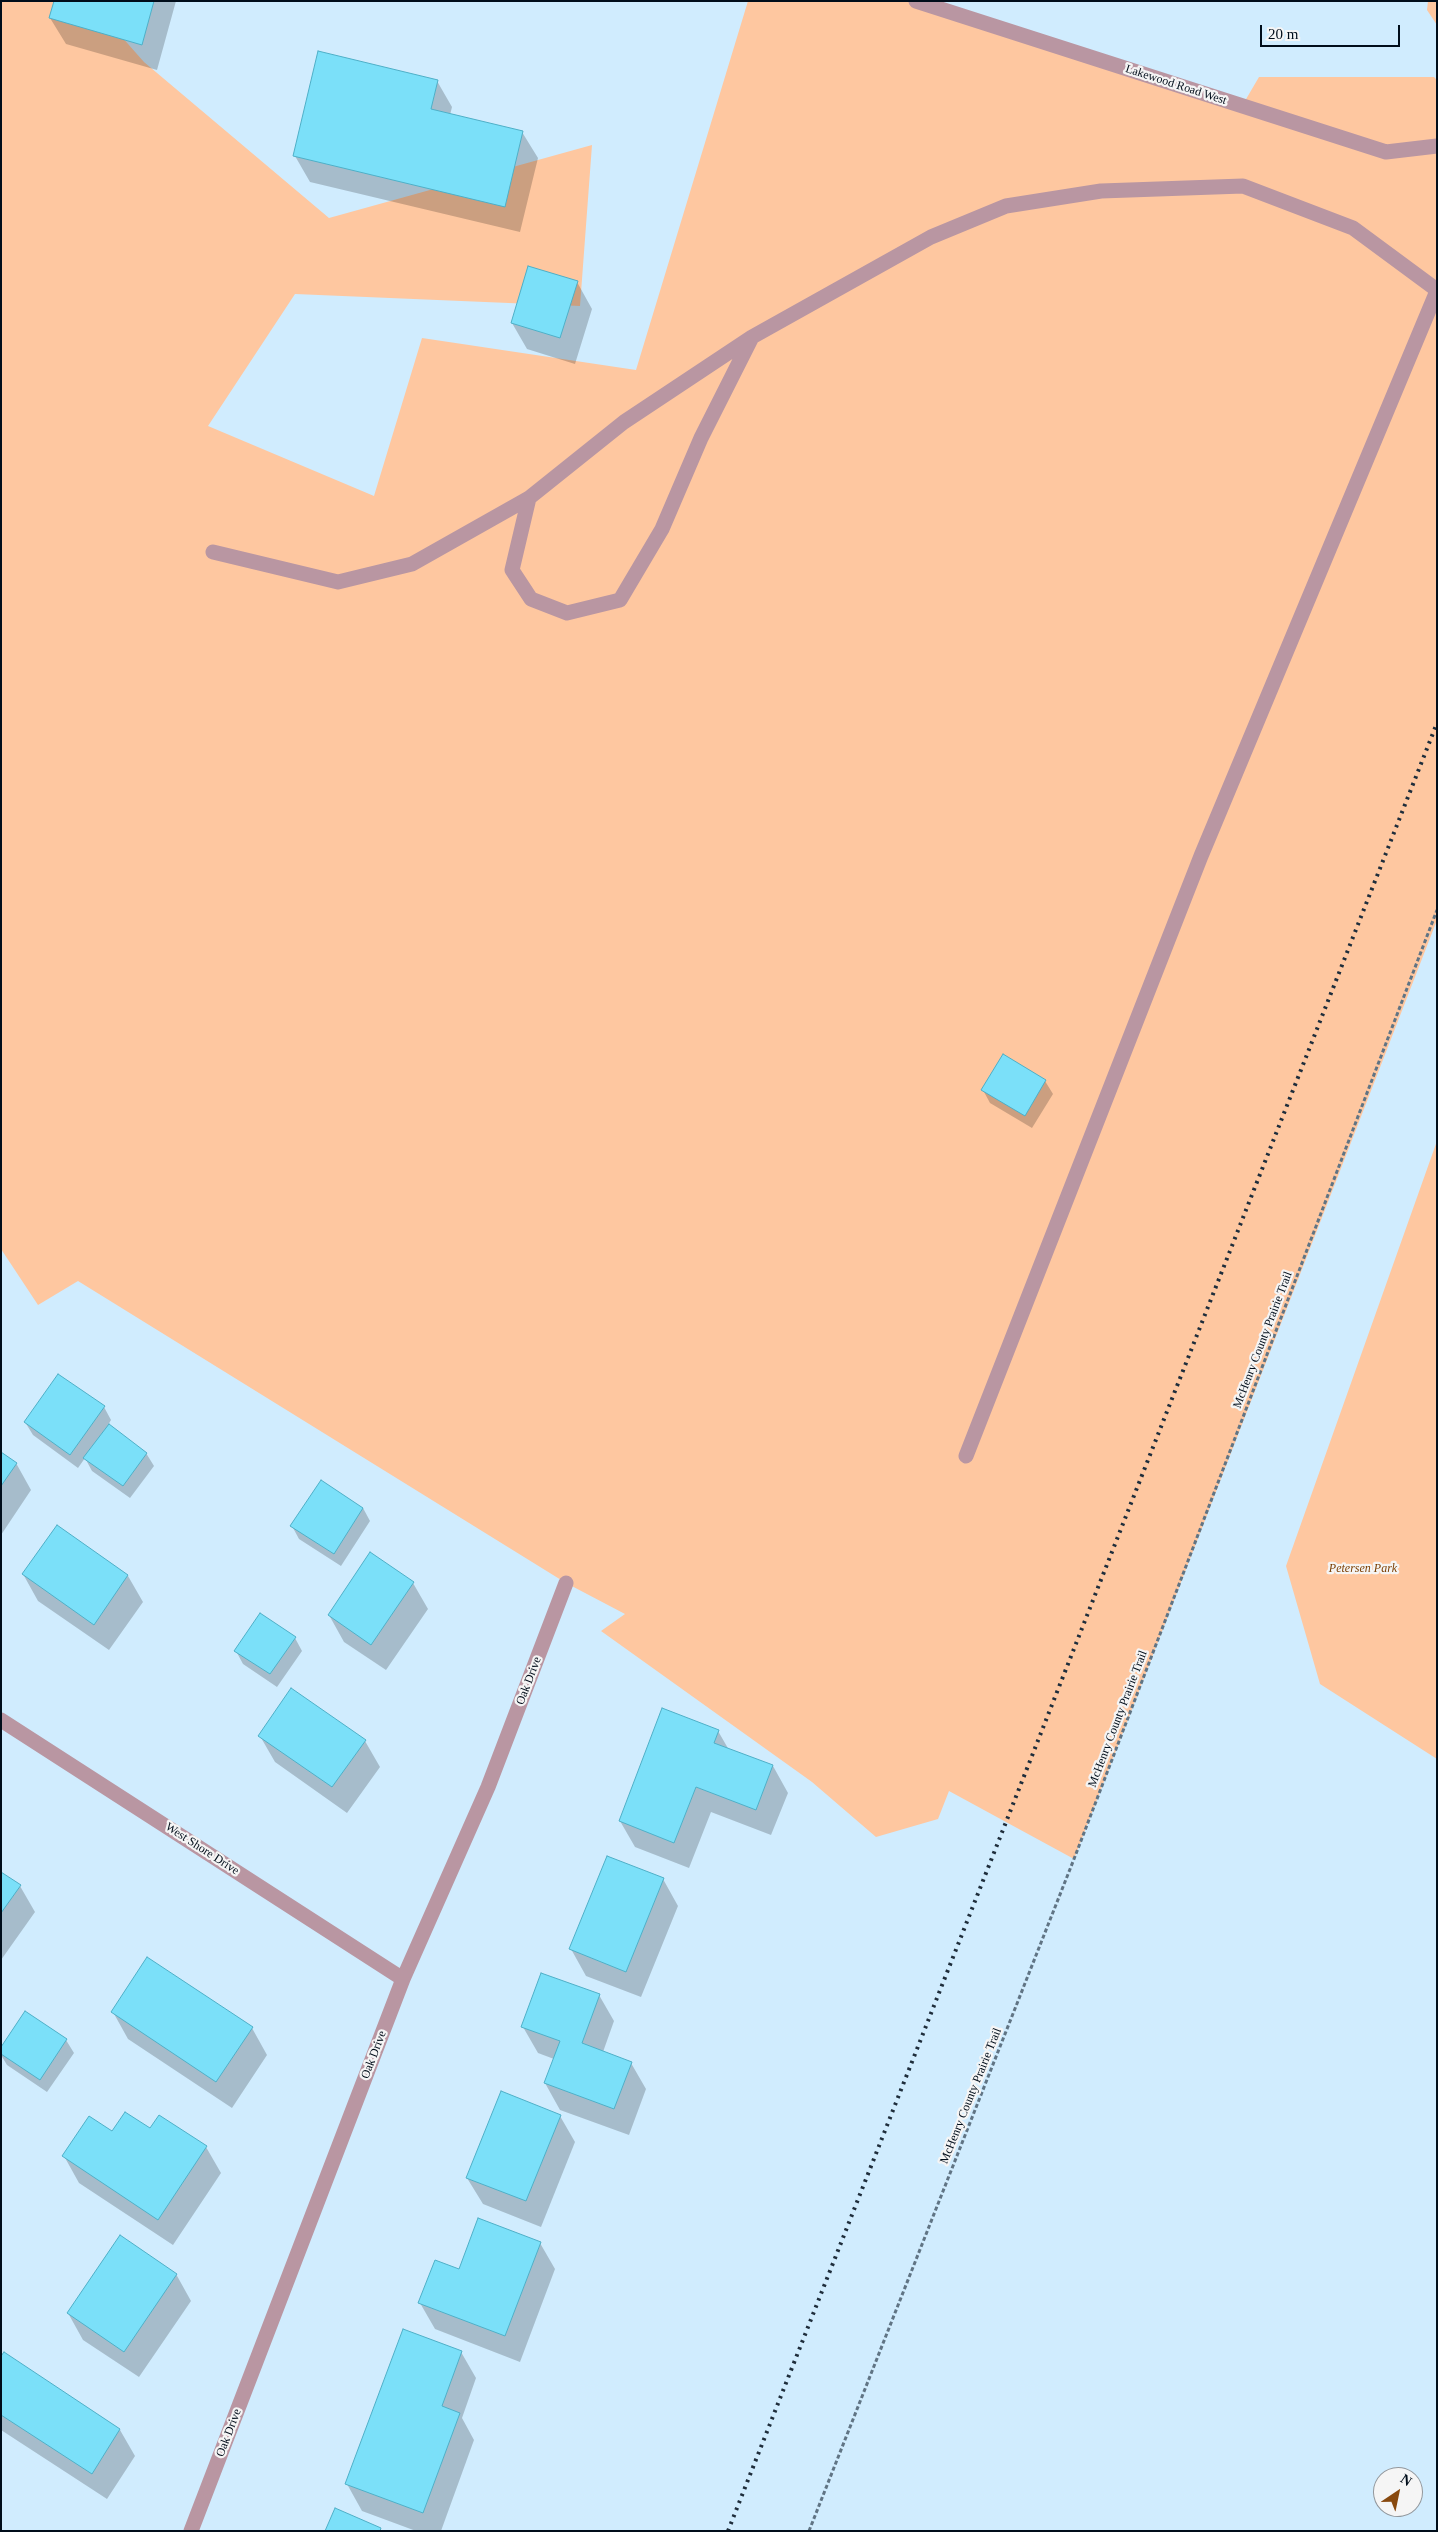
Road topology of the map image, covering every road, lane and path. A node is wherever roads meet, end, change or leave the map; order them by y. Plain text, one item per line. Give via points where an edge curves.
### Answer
1 (916, 1) edge
2 (1437, 146) edge
3 (1437, 290) edge
4 (752, 337) junction
5 (528, 498) junction
6 (213, 552) dead end
7 (1437, 910) edge
8 (966, 1456) dead end
9 (566, 1582) dead end
10 (1, 1720) edge
11 (404, 1979) junction
12 (191, 2531) edge
13 (809, 2531) edge

1 - 2 street, Lakewood Road West via 1386,152
3 - 4 street via 1353,228 1242,186 1101,191 1006,206 930,237
3 - 8 street via 1201,856
4 - 5 street via 624,422
4 - 5 street via 662,529 620,600 567,613 531,599 512,570
5 - 6 street via 412,564 338,582
7 - 13 path, McHenry County Prairie Trail via 1074,1859
9 - 11 street, Oak Drive via 488,1787
10 - 11 street, West Shore Drive
11 - 12 street, Oak Drive

